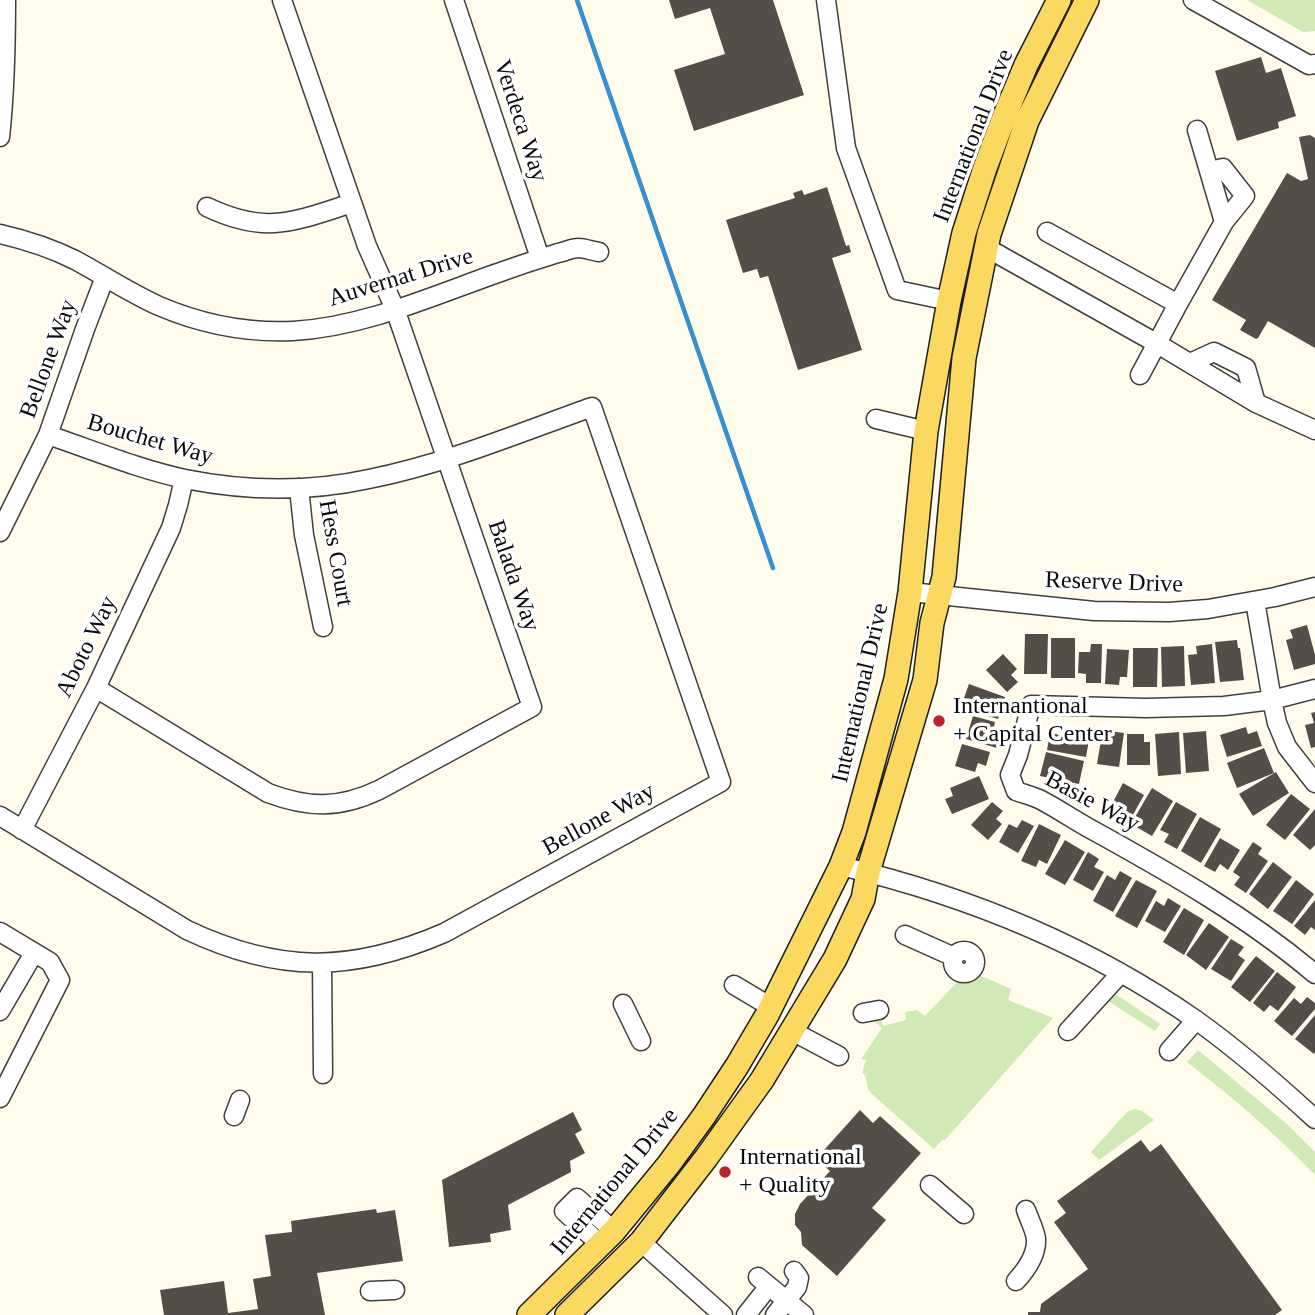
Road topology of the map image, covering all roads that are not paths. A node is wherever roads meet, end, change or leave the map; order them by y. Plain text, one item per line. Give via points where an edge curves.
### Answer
1 (6, 0) edge
2 (282, 0) edge
3 (454, 0) edge
4 (826, 0) edge
5 (1059, 0) edge
6 (1087, 0) edge
7 (1193, 0) edge
8 (1315, 64) edge
9 (2, 90) edge
10 (1197, 130) dead end
11 (0, 137) edge
12 (1209, 171) junction
13 (352, 203) junction
14 (207, 207) dead end
15 (1224, 222) junction
16 (1047, 232) dead end
17 (0, 234) edge
18 (987, 248) junction
19 (599, 252) dead end
20 (540, 258) junction
21 (105, 277) junction
22 (949, 301) junction
23 (1178, 304) junction
24 (395, 309) junction
25 (1157, 344) junction
26 (1190, 363) junction
27 (1140, 375) dead end
28 (1256, 403) junction
29 (876, 419) dead end
30 (1315, 430) edge
31 (926, 431) junction
32 (48, 435) junction
33 (447, 458) junction
34 (184, 479) junction
35 (299, 488) junction
36 (0, 532) edge
37 (1315, 587) edge
38 (910, 592) junction
39 (939, 595) junction
40 (1255, 601) junction
41 (323, 627) dead end
42 (96, 688) junction
43 (1315, 689) edge
44 (1272, 701) junction
45 (1315, 783) edge
46 (0, 816) edge
47 (22, 830) junction
48 (841, 866) junction
49 (868, 872) junction
50 (0, 932) edge
51 (905, 935) dead end
52 (34, 953) junction
53 (322, 963) junction
54 (949, 964) dead end
55 (1121, 973) junction
56 (1315, 974) edge
57 (7, 983) edge
58 (734, 985) dead end
59 (623, 1004) dead end
60 (771, 1007) junction
61 (0, 1011) edge
62 (1196, 1020) junction
63 (792, 1031) junction
64 (1068, 1031) dead end
65 (641, 1041) dead end
66 (1169, 1051) dead end
67 (839, 1056) dead end
68 (737, 1066) junction
69 (323, 1074) dead end
70 (0, 1098) edge
71 (1315, 1119) edge
72 (930, 1185) dead end
73 (570, 1205) dead end
74 (1026, 1210) dead end
75 (964, 1214) dead end
76 (607, 1238) junction
77 (641, 1242) junction
78 (794, 1271) dead end
79 (1016, 1281) dead end
80 (395, 1290) dead end
81 (370, 1291) dead end
82 (781, 1308) edge
83 (529, 1315) edge
84 (555, 1315) edge
85 (567, 1315) edge
86 (723, 1315) edge
87 (746, 1315) edge
88 (803, 1315) edge

1 - 9 street
2 - 13 street, Balada Way
3 - 20 street, Verdeca Way
4 - 22 street via 846,148 897,290
5 - 22 main road, International Drive via 1026,65 985,168
6 - 18 main road, International Drive via 1027,121
7 - 8 street via 1309,65
9 - 11 street
10 - 12 street
12 - 15 street
12 - 15 street via 1223,168 1245,196
13 - 14 street via 284,223 241,221
13 - 24 street, Balada Way
15 - 23 street
16 - 23 street
17 - 21 street, Auvernat Drive via 44,247
18 - 25 street
18 - 39 main road, International Drive via 964,358
19 - 20 street, Auvernat Drive via 577,248
20 - 24 street, Auvernat Drive
21 - 24 street, Auvernat Drive via 160,307 192,318 260,330 328,327
21 - 32 street, Bellone Way
22 - 31 main road, International Drive
23 - 25 street
24 - 33 street, Balada Way
25 - 26 street
25 - 27 street
26 - 28 street
26 - 28 street via 1214,352 1246,368
28 - 30 street
29 - 31 street
31 - 38 main road, International Drive
32 - 34 street, Bouchet Way
32 - 36 street, Bellone Way
33 - 35 street, Bouchet Way via 370,479
33 - 42 street, Balada Way via 532,707 365,797 324,805 268,793
33 - 53 street, Bellone Way via 592,407 721,782 444,933 382,955
34 - 35 street, Bouchet Way
34 - 42 street, Aboto Way via 171,528
35 - 41 street, Hess Court
37 - 40 street, Reserve Drive
38 - 39 street, Reserve Drive
38 - 48 main road, International Drive via 896,679 867,792
39 - 40 street, Reserve Drive via 1130,613
39 - 49 main road, International Drive via 925,680
40 - 44 street
42 - 47 street, Aboto Way
43 - 44 street, Basie Way
44 - 45 street via 1287,747
44 - 56 street, Basie Way via 1160,708 1031,705 1010,775 1016,791 1156,865 1247,923
46 - 47 street, Bellone Way
47 - 53 street, Bellone Way via 215,944 261,957
48 - 49 street
48 - 60 main road, International Drive
49 - 55 street via 1007,918
49 - 63 main road, International Drive via 863,899 835,959
50 - 52 street
51 - 54 street
52 - 57 street
52 - 70 street via 50,962 60,980
53 - 69 street
55 - 62 street
55 - 64 street
57 - 61 street
58 - 60 street
59 - 65 street
60 - 68 main road, International Drive
62 - 66 street
62 - 71 street
63 - 67 street
63 - 77 main road, International Drive via 762,1080
68 - 76 main road, International Drive via 669,1164
68 - 77 main road via 720,1119 635,1229
72 - 75 street
73 - 76 street
74 - 79 street via 1036,1238 1033,1256
76 - 83 main road, International Drive
76 - 84 main road via 621,1241
77 - 85 main road, International Drive
77 - 86 street
78 - 82 street via 799,1278 797,1287
80 - 81 street
82 - 87 street via 763,1282
82 - 88 street

